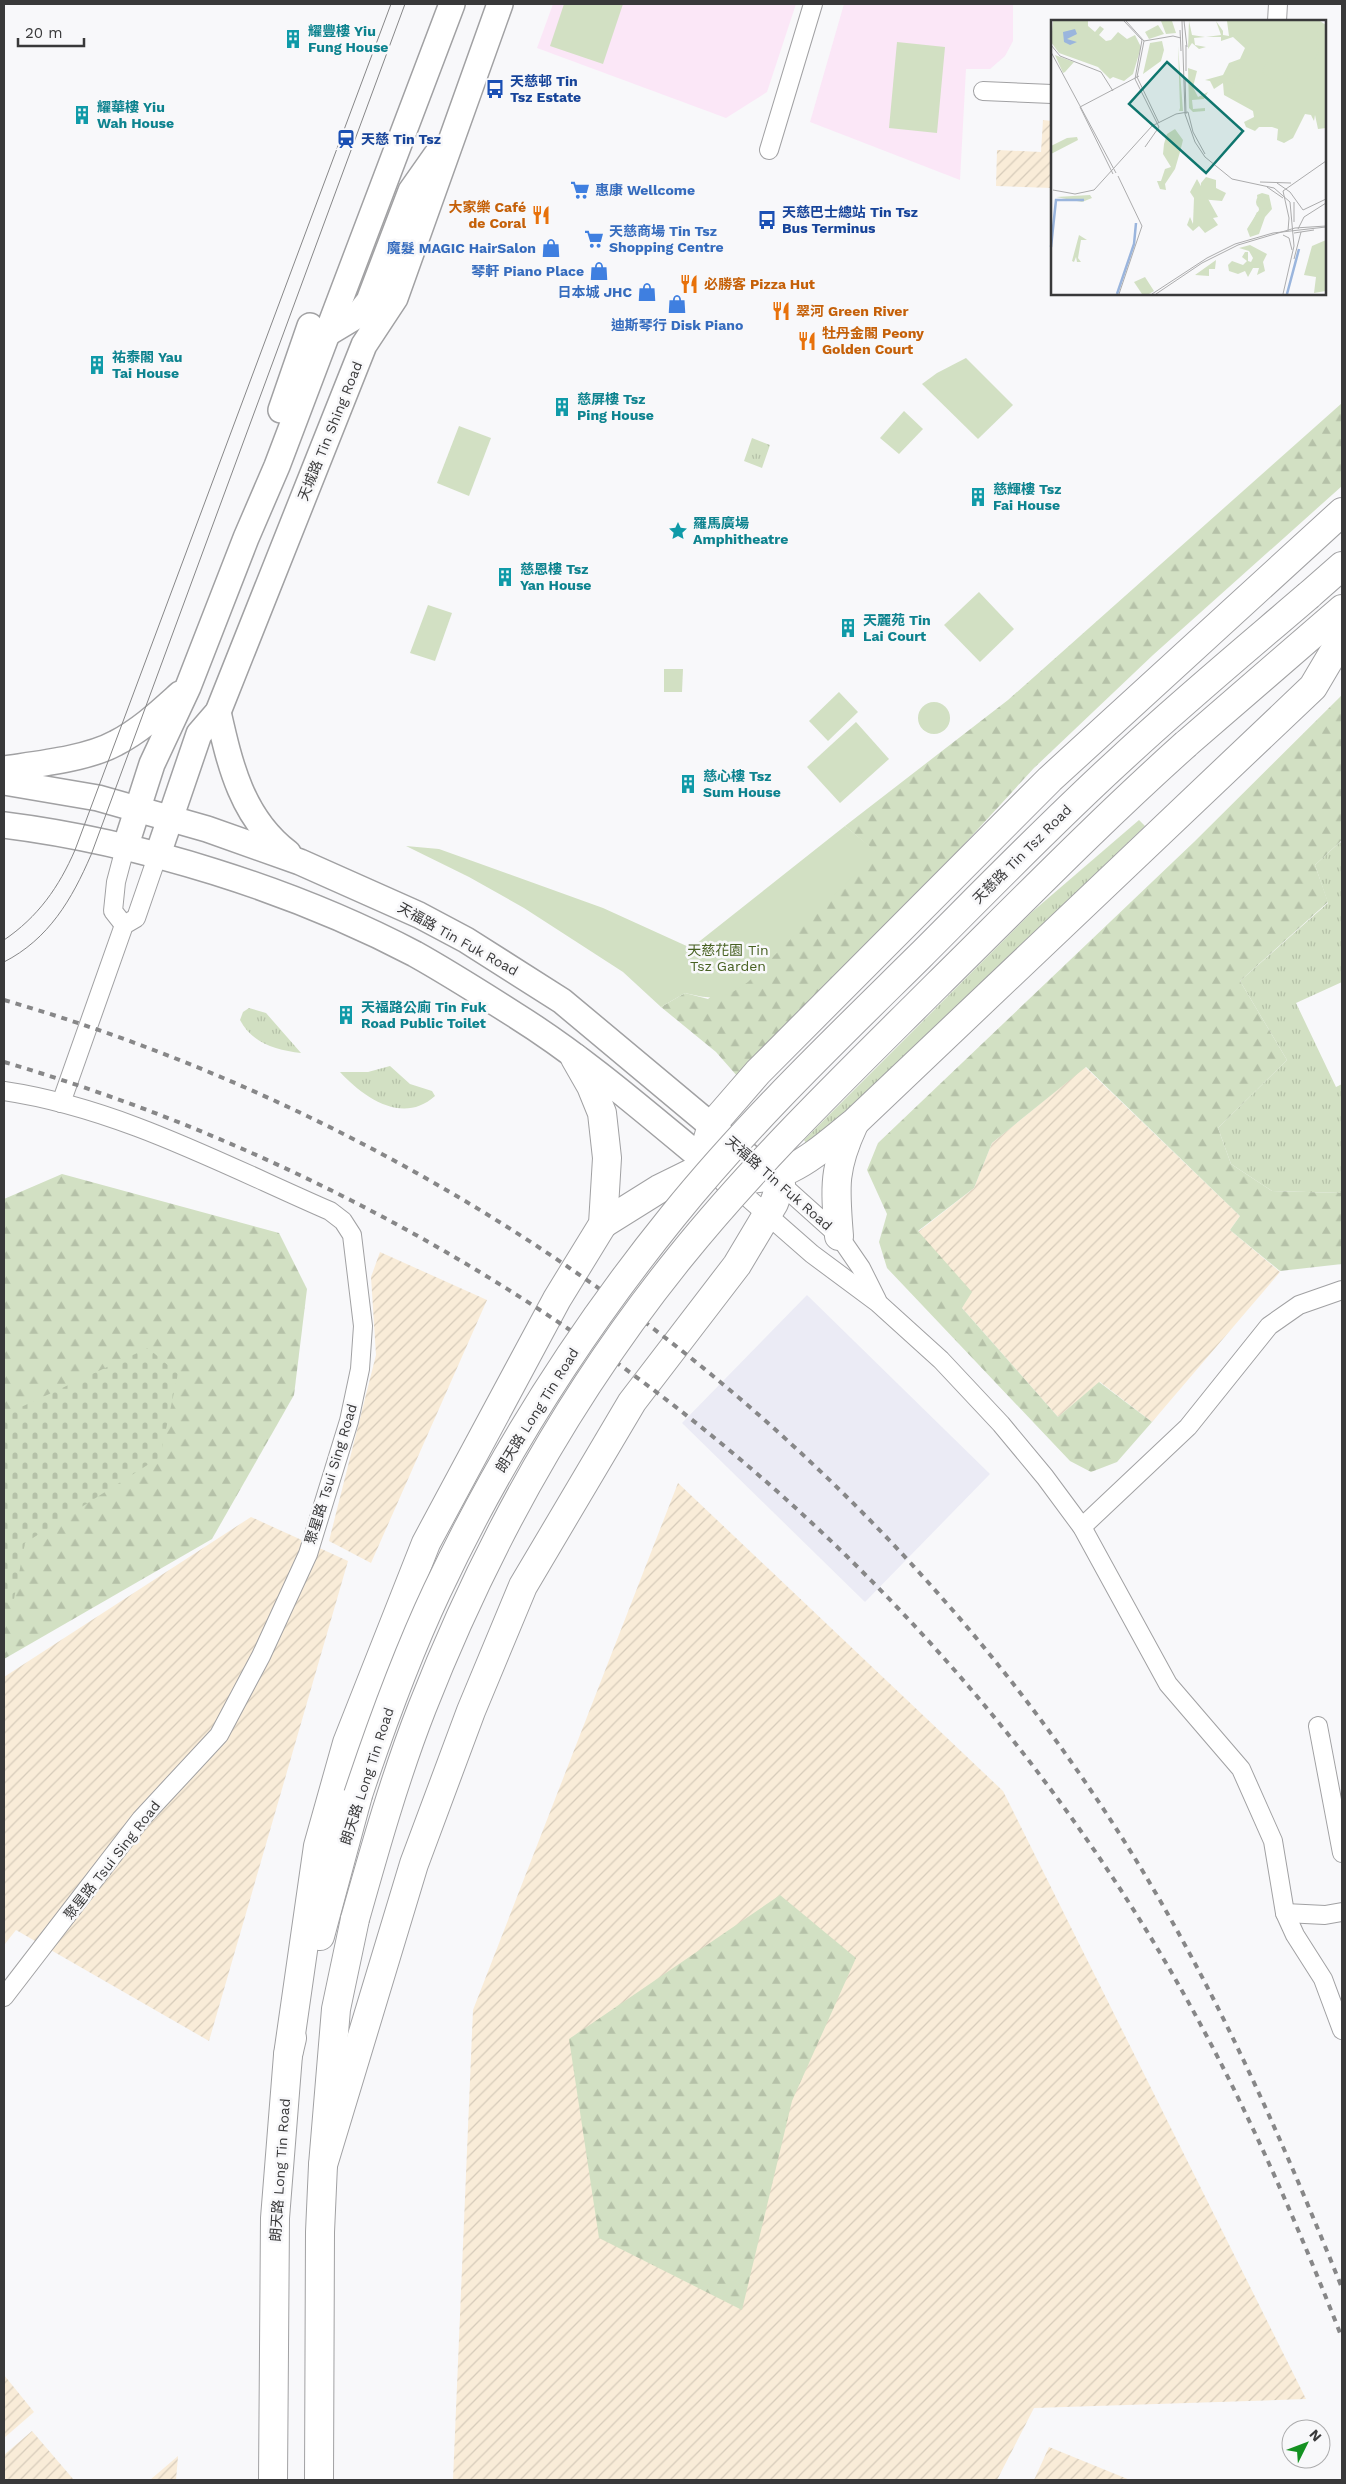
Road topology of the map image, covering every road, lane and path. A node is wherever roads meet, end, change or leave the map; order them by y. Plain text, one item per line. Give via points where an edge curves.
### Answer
1 (452, 4) edge
2 (500, 4) edge
3 (813, 4) edge
4 (1278, 4) edge
5 (1278, 20) edge
6 (983, 91) dead end
7 (1051, 94) edge
8 (454, 129) junction
9 (769, 150) dead end
10 (319, 329) junction
11 (1342, 512) edge
12 (1342, 566) edge
13 (1338, 622) edge
14 (188, 687) junction
15 (218, 712) junction
16 (4, 769) edge
17 (4, 782) edge
18 (136, 808) junction
19 (169, 819) junction
20 (4, 824) edge
21 (125, 848) junction
22 (157, 857) junction
23 (300, 862) junction
24 (124, 926) junction
25 (575, 1058) junction
26 (4, 1091) edge
27 (61, 1103) junction
28 (854, 1122) junction
29 (712, 1125) junction
30 (739, 1171) junction
31 (767, 1214) junction
32 (603, 1224) junction
33 (839, 1236) junction
34 (1342, 1290) edge
35 (878, 1302) junction
36 (1082, 1527) junction
37 (1318, 1726) dead end
38 (1342, 1853) edge
39 (1342, 1912) edge
40 (1285, 1913) junction
41 (4, 1997) edge
42 (1342, 2030) edge
43 (288, 2055) junction
44 (323, 2165) junction
45 (273, 2480) edge
46 (320, 2480) edge

1 - 10 main road
2 - 8 main road, 天城路 Tin Shing Road
3 - 9 street
4 - 5 street
6 - 7 street
8 - 10 main road via 411,191 369,301 358,314
8 - 15 main road, 天城路 Tin Shing Road via 395,298 364,345
10 - 14 main road via 278,466
11 - 29 main road via 1050,779 758,1072
12 - 30 main road, 天慈路 Tin Tsz Road, bridge via 1086,792 815,1060
13 - 28 main road via 1313,687
13 - 30 main road, bridge via 1111,813 795,1126
14 - 16 main road via 148,723 115,744 62,760
14 - 18 main road via 152,764
15 - 19 main road, 天城路 Tin Shing Road via 199,734
15 - 23 main road via 234,776 252,814 280,847
17 - 18 main road, 天福路 Tin Fuk Road
18 - 19 main road, 天福路 Tin Fuk Road
18 - 21 main road
19 - 22 main road, 天城路 Tin Shing Road
19 - 23 main road, 天福路 Tin Fuk Road
20 - 21 main road, 天福路 Tin Fuk Road
21 - 22 main road, 天福路 Tin Fuk Road
21 - 24 street via 112,911
22 - 24 street via 136,918
22 - 25 main road, 天福路 Tin Fuk Road via 258,888 368,932 415,955 516,1015
23 - 29 main road, 天福路 Tin Fuk Road via 419,915 509,966 562,1001
24 - 27 street
25 - 30 main road, 天福路 Tin Fuk Road via 639,1106
25 - 32 main road via 592,1086 602,1113 607,1158
26 - 27 street, 聚星路 Tsui Sing Road
27 - 41 street, 聚星路 Tsui Sing Road via 164,1136 330,1211 352,1235 363,1326 360,1370 349,1421 308,1554 261,1656 218,1735 141,1819
28 - 30 main road via 801,1163
28 - 33 main road via 836,1177
29 - 30 main road
29 - 30 main road, 天福路 Tin Fuk Road
30 - 31 main road
30 - 31 street
30 - 32 main road via 659,1189
30 - 33 street, 天福路 Tin Fuk Road
30 - 43 main road, 朗天路 Long Tin Road, bridge via 668,1221 603,1307 505,1460 436,1592 382,1722 358,1795
30 - 44 main road, 朗天路 Long Tin Road, bridge via 558,1431 508,1519 421,1710 379,1834 336,2009
31 - 35 street via 812,1254
31 - 44 main road via 737,1265 632,1402 523,1586 471,1711 414,1864
32 - 43 main road via 534,1342 426,1543 347,1743 318,1846
33 - 35 street, 天福路 Tin Fuk Road via 861,1268
34 - 36 street via 1300,1305 1268,1326 1188,1427
35 - 36 street via 941,1360 1000,1424
36 - 40 street via 1168,1684 1241,1769 1273,1841
37 - 38 street
39 - 40 street via 1325,1915
40 - 42 street via 1323,1979
43 - 45 main road, 朗天路 Long Tin Road via 275,2218
44 - 46 main road, 朗天路 Long Tin Road

